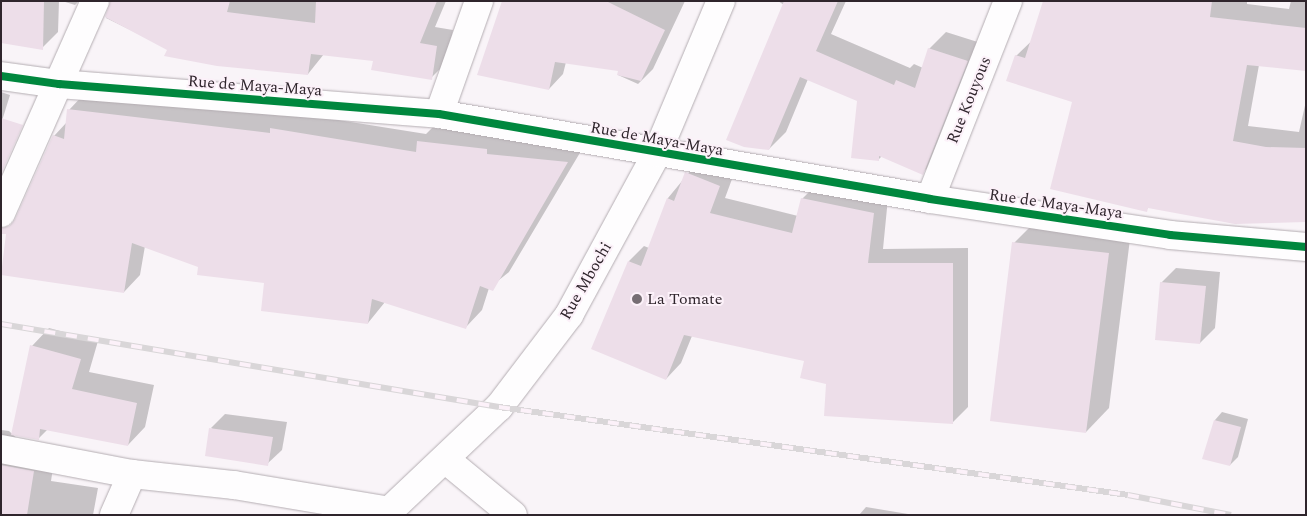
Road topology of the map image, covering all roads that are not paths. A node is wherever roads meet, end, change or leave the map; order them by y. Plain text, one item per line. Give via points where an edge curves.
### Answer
1 (95, 1) edge
2 (479, 1) edge
3 (721, 1) edge
4 (1008, 1) edge
5 (1, 76) edge
6 (59, 84) junction
7 (439, 114) junction
8 (657, 154) junction
9 (930, 199) junction
10 (1, 213) edge
11 (1306, 247) edge
12 (1, 449) edge
13 (444, 460) junction
14 (132, 474) junction
15 (387, 513) edge
16 (114, 515) edge
17 (513, 515) edge

1 - 6 street
2 - 7 street
3 - 8 street, Rue Mbochi
4 - 9 street, Rue Kouyous
5 - 6 street, Rue de Maya-Maya
6 - 7 street, Rue de Maya-Maya
6 - 10 street
7 - 8 street, Rue de Maya-Maya
8 - 9 street, Rue de Maya-Maya
8 - 13 street, Rue Mbochi via 569,315 499,406
9 - 11 street, Rue de Maya-Maya via 1170,235
12 - 14 street
13 - 15 street, Rue Mbochi
13 - 17 street
14 - 15 street via 234,485
14 - 16 street

